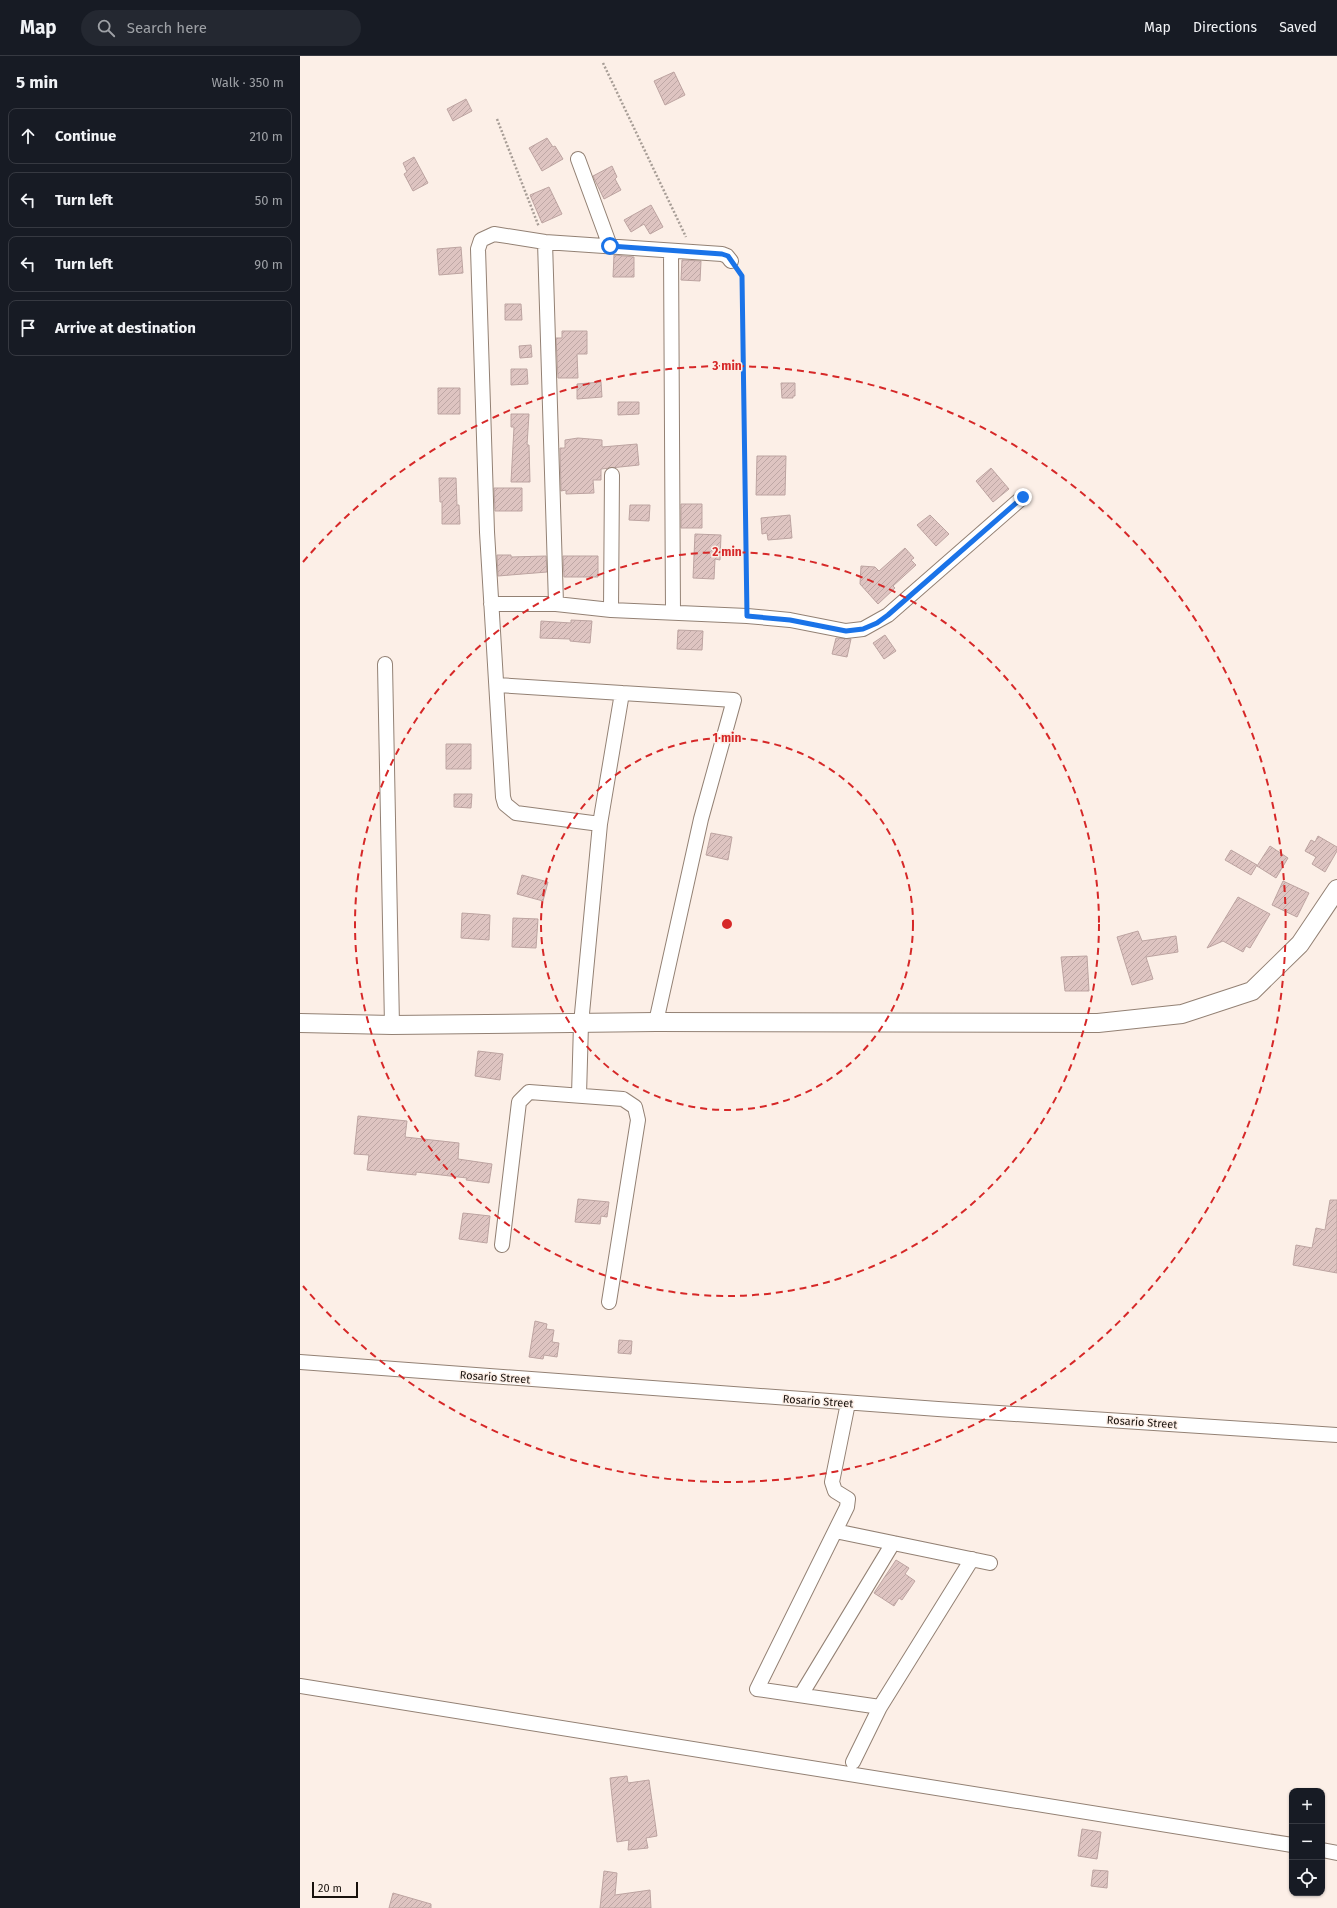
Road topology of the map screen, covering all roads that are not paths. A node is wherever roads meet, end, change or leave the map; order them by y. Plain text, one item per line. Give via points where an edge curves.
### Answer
1 (578, 159) dead end
2 (545, 242) junction
3 (610, 246) junction
4 (671, 251) junction
5 (731, 261) road end
6 (612, 475) dead end
7 (1023, 497) dead end
8 (491, 604) junction
9 (556, 604) junction
10 (611, 610) junction
11 (674, 612) junction
12 (385, 664) dead end
13 (497, 685) junction
14 (622, 693) junction
15 (600, 824) junction
16 (1337, 889) edge
17 (656, 1022) junction
18 (300, 1023) edge
19 (581, 1024) junction
20 (392, 1025) junction
21 (579, 1095) junction
22 (502, 1245) dead end
23 (609, 1302) dead end
24 (300, 1362) edge
25 (848, 1403) junction
26 (1337, 1435) edge
27 (835, 1531) junction
28 (893, 1543) junction
29 (972, 1559) junction
30 (990, 1563) dead end
31 (300, 1686) edge
32 (801, 1695) junction
33 (880, 1707) junction
34 (853, 1762) dead end
35 (1289, 1845) edge
36 (1325, 1851) edge
37 (1337, 1853) edge

1 - 3 street
2 - 3 street
2 - 8 street via 494,234 480,240 478,249
2 - 9 street
3 - 4 street
4 - 5 street via 722,254 728,256
4 - 11 street
6 - 10 street
7 - 11 street via 888,615 863,629 846,631 790,620
8 - 9 street
8 - 13 street
9 - 10 street
10 - 11 street
12 - 20 street
13 - 14 street
13 - 15 street via 501,782 505,804 516,813
14 - 15 street
14 - 17 street via 734,700 701,819
15 - 19 street
16 - 17 street via 1300,944 1252,991 1182,1014 1098,1023
17 - 19 street
18 - 20 street
19 - 20 street
19 - 21 street
21 - 22 street via 529,1092 519,1102
21 - 23 street via 624,1099 635,1107 638,1120
24 - 25 street, Rosario Street
25 - 26 street, Rosario Street
25 - 27 street via 832,1482 835,1491 848,1499 847,1507
27 - 28 street
27 - 32 street via 757,1688
28 - 29 street
28 - 32 street
29 - 30 street
29 - 33 street
31 - 35 street
32 - 33 street
33 - 34 street
36 - 37 street

